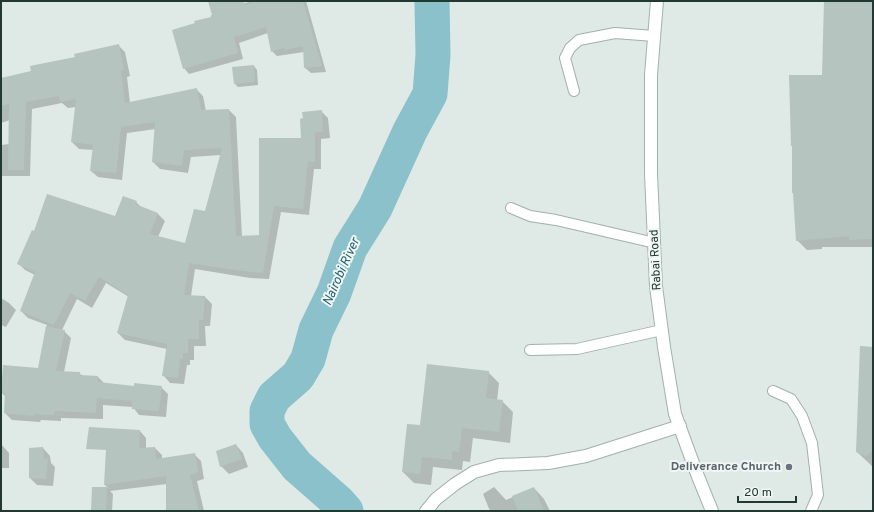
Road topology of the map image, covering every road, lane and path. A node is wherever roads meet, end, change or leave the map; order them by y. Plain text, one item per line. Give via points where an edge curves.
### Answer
1 (657, 1) edge
2 (654, 36) junction
3 (574, 91) dead end
4 (511, 208) dead end
5 (654, 243) junction
6 (662, 330) junction
7 (530, 350) dead end
8 (773, 391) dead end
9 (680, 426) junction
10 (426, 511) edge
11 (712, 511) edge
12 (811, 511) edge

1 - 2 main road, Rabai Road
2 - 3 lane via 615,33 580,40 570,48 565,58
2 - 5 main road, Rabai Road via 651,75 651,174
4 - 5 lane via 530,216
5 - 6 main road, Rabai Road
6 - 7 lane via 577,349
6 - 9 main road, Rabai Road via 675,414
8 - 12 lane via 791,399 802,416 812,444 818,495
9 - 10 main road via 586,456 548,463 499,465 474,472 436,499
9 - 11 main road, Rabai Road

